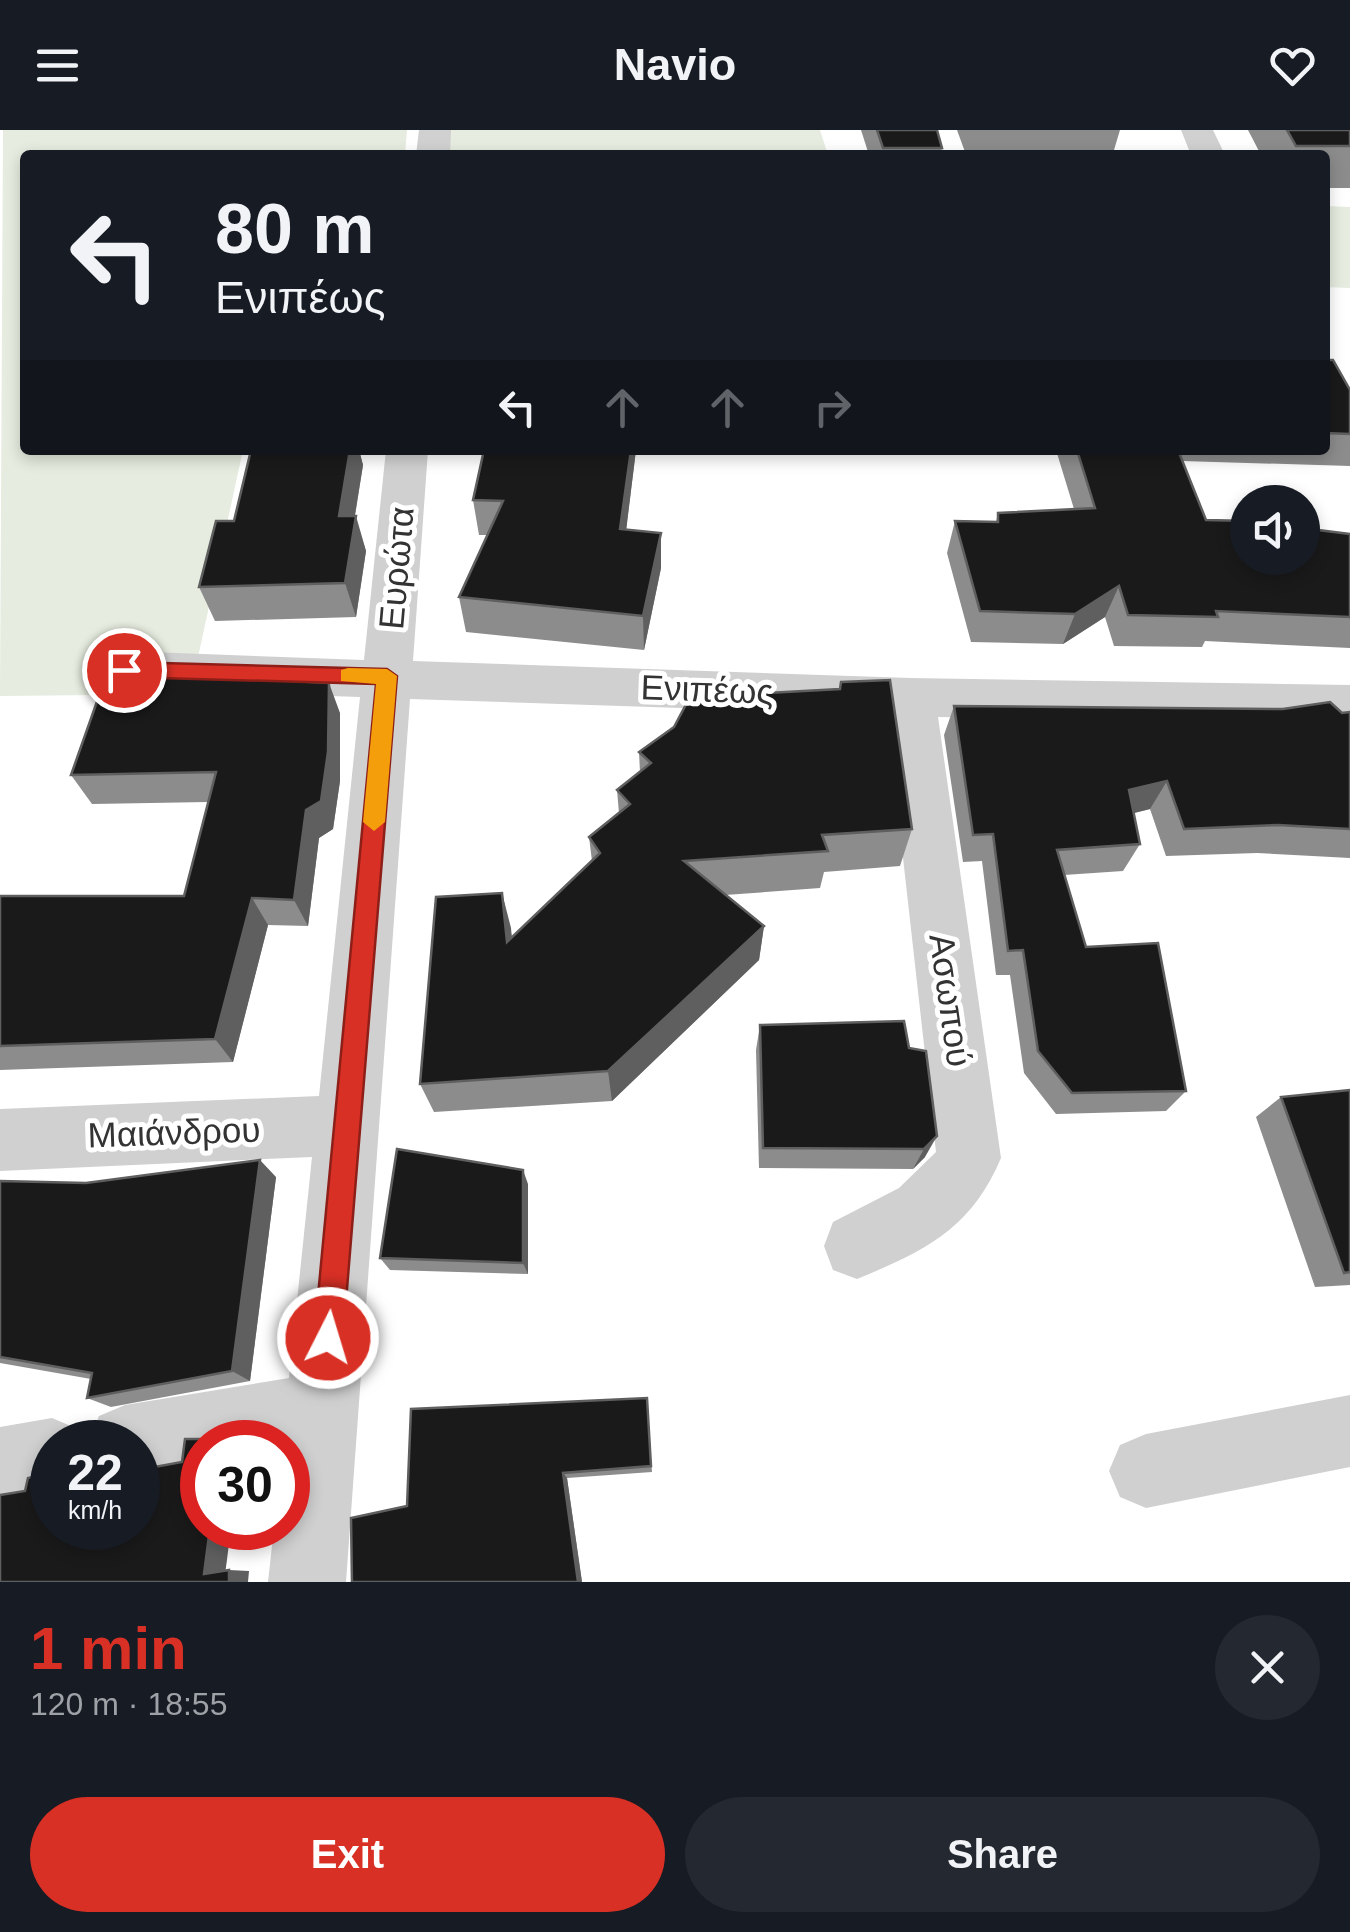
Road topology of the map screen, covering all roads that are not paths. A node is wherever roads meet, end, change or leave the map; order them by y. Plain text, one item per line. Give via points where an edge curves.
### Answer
1 (407, 455) edge
2 (124, 670) dead end
3 (387, 676) junction
4 (910, 696) junction
5 (1350, 704) edge
6 (348, 1125) junction
7 (0, 1140) edge
8 (857, 1246) dead end
9 (322, 1409) junction
10 (1350, 1432) edge
11 (160, 1436) edge
12 (30, 1459) edge
13 (0, 1464) edge
14 (1146, 1471) dead end
15 (307, 1582) edge

1 - 3 street, Ευρώτα
2 - 3 street, Ενιπέως
3 - 4 street, Ενιπέως
3 - 6 street, Ευρώτα
4 - 5 street, Ενιπέως
4 - 8 street, Ασωπού via 969,1158 954,1188
6 - 7 street, Μαιάνδρου
6 - 9 street, Ευρώτα
9 - 11 street
9 - 15 street, Ευρώτα
10 - 14 street
12 - 13 street

